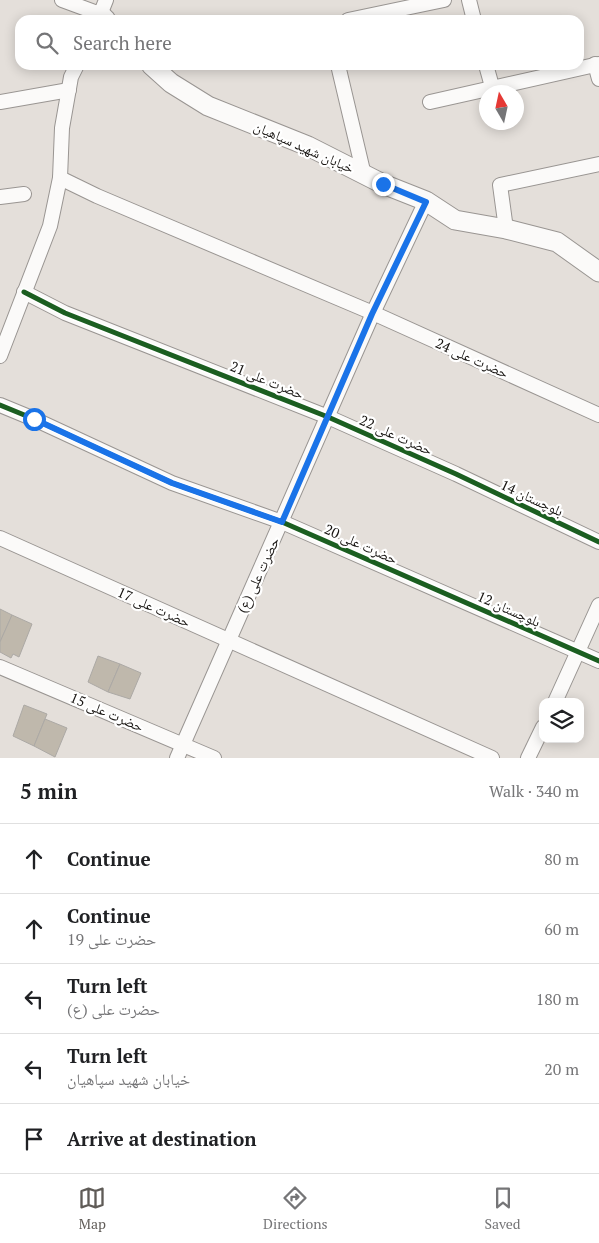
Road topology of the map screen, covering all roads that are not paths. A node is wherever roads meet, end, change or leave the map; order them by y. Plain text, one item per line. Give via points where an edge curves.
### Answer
1 (62, 0) edge
2 (444, 0) edge
3 (469, 0) edge
4 (103, 14) edge
5 (372, 15) edge
6 (473, 15) edge
7 (597, 64) edge
8 (584, 67) edge
9 (74, 70) edge
10 (157, 70) edge
11 (339, 70) edge
12 (487, 70) edge
13 (573, 70) edge
14 (599, 79) edge
15 (492, 85) edge
16 (513, 85) edge
17 (69, 90) junction
18 (479, 93) edge
19 (0, 102) edge
20 (430, 102) dead end
21 (599, 164) edge
22 (364, 174) junction
23 (60, 178) junction
24 (24, 194) dead end
25 (0, 197) edge
26 (426, 202) junction
27 (506, 229) junction
28 (599, 272) edge
29 (24, 292) junction
30 (372, 314) junction
31 (0, 356) edge
32 (0, 405) edge
33 (599, 415) edge
34 (328, 417) junction
35 (456, 474) joint
36 (282, 522) junction
37 (0, 538) edge
38 (599, 542) edge
39 (430, 587) joint
40 (599, 605) edge
41 (228, 640) junction
42 (578, 651) junction
43 (599, 661) edge
44 (0, 666) edge
45 (556, 698) edge
46 (539, 735) edge
47 (183, 744) junction
48 (177, 758) edge
49 (214, 758) edge
50 (492, 758) edge
51 (528, 758) edge

1 - 4 street
2 - 5 street
3 - 6 street
7 - 8 street
7 - 14 street
9 - 17 street
10 - 22 street, خیابان شهید سپاهیان via 208,106 308,146
11 - 22 street
12 - 15 street
13 - 16 street
17 - 19 street
17 - 23 street via 62,128
18 - 20 street
21 - 27 street via 500,185
22 - 26 street, خیابان شهید سپاهیان
23 - 29 street via 50,226
23 - 30 street, حضرت علی 24
24 - 25 street
26 - 27 street, خیابان شهید سپاهیان via 455,220
26 - 30 street, حضرت علی (ع)
27 - 28 street, خیابان شهید سپاهیان via 557,242
29 - 31 street
29 - 34 street, حضرت علی 21 via 65,313
30 - 33 street, حضرت علی 24
30 - 34 street, حضرت علی (ع)
32 - 36 street, حضرت علی 20 via 172,483
34 - 35 street, حضرت علی 22
34 - 36 street, حضرت علی (ع)
35 - 38 street, بلوچستان 14
36 - 39 street, حضرت علی 20
36 - 41 street, حضرت علی (ع)
37 - 41 street, حضرت علی 17
39 - 42 street, بلوچستان 12
40 - 42 street
41 - 47 street, حضرت علی (ع)
41 - 50 street, حضرت علی 17
42 - 43 street, بلوچستان 12
42 - 45 street
44 - 47 street, حضرت علی 15
46 - 51 street
47 - 48 street, حضرت علی (ع)
47 - 49 street, حضرت علی 15

